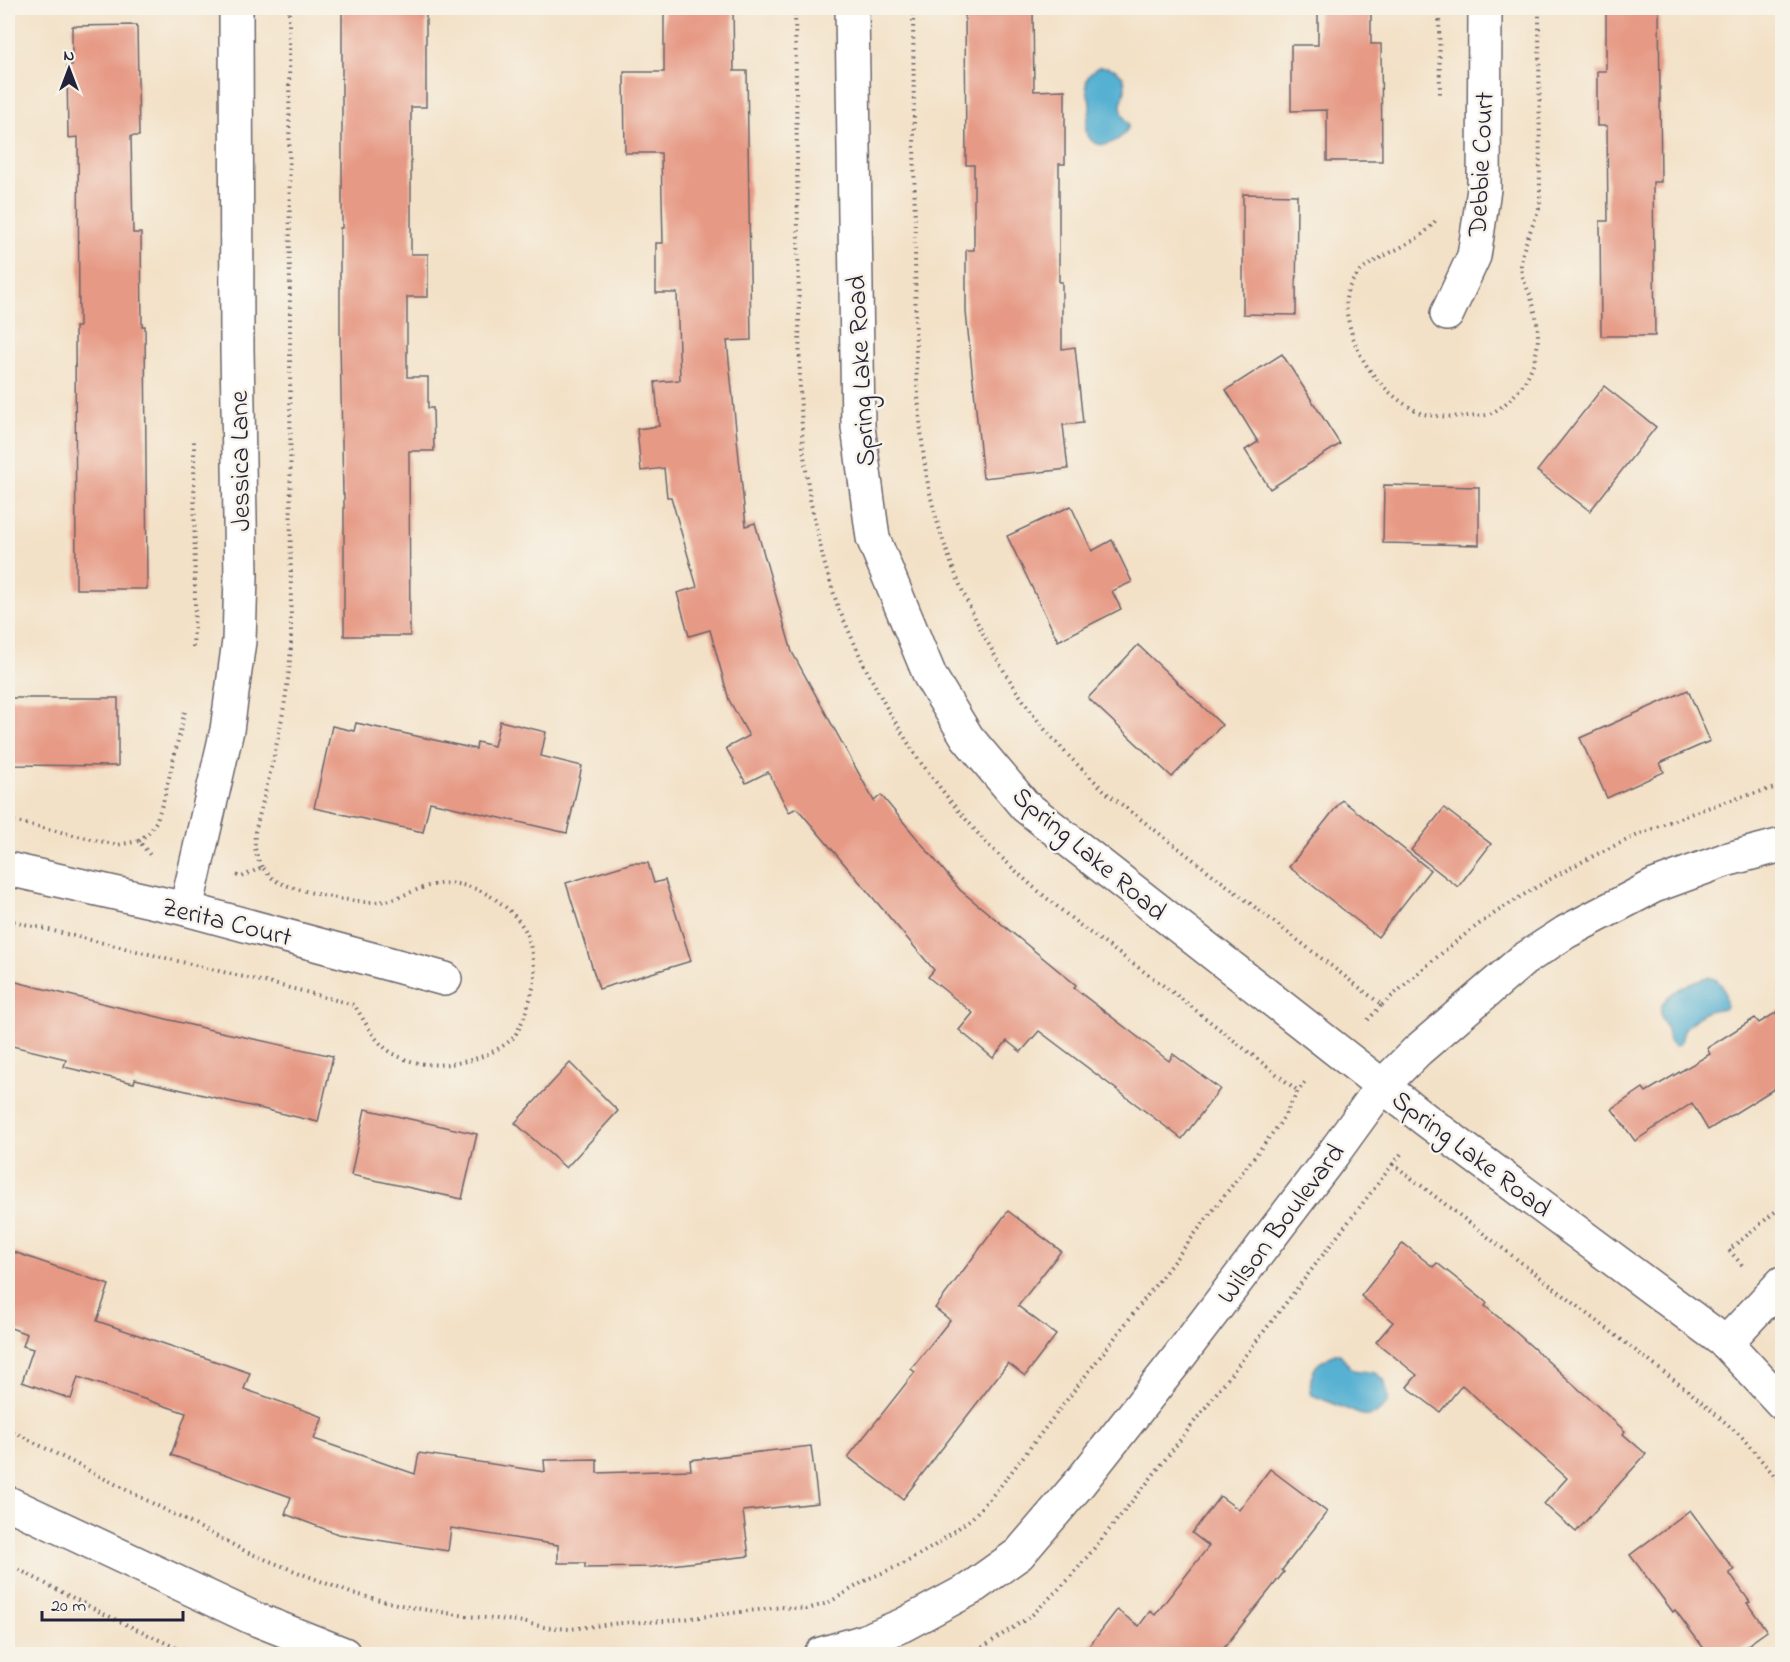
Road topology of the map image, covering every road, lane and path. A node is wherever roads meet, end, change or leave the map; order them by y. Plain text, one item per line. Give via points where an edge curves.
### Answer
1 (236, 8) edge
2 (289, 8) edge
3 (852, 8) edge
4 (913, 8) edge
5 (1485, 8) edge
6 (1447, 314) dead end
7 (194, 439) dead end
8 (193, 648) dead end
9 (185, 711) dead end
10 (139, 841) dead end
11 (1782, 845) edge
12 (262, 867) dead end
13 (8, 870) edge
14 (186, 909) junction
15 (445, 979) dead end
16 (1338, 1050) junction
17 (1383, 1085) junction
18 (1426, 1120) junction
19 (1393, 1164) junction
20 (1782, 1206) edge
21 (1778, 1287) edge
22 (1726, 1343) junction
23 (1782, 1403) edge
24 (8, 1429) edge
25 (1782, 1485) edge
26 (8, 1503) edge
27 (8, 1564) edge
28 (189, 1654) edge
29 (344, 1654) edge
30 (821, 1654) edge
31 (972, 1654) edge

1 - 14 street, Jessica Lane via 239,641 227,730
2 - 12 path via 291,644 280,726 255,832 254,845
3 - 16 street, Spring Lake Road via 858,427 873,538 930,676 967,737 1025,806
4 - 16 path via 916,367 920,426 928,486 960,584 986,640 1016,687 1039,722 1077,764 1108,794 1382,1005
5 - 6 street, Debbie Court via 1484,189 1474,256
7 - 8 path
9 - 10 path via 156,822
11 - 17 street, Wilson Boulevard via 1725,860 1654,886 1566,932 1523,960
13 - 14 street, Zerita Court
14 - 15 street, Zerita Court
16 - 17 street, Spring Lake Road
16 - 24 path via 1298,1091 1281,1122 972,1518 903,1564 828,1603 807,1609 780,1607 570,1629 409,1607 351,1593 249,1553
17 - 18 street, Spring Lake Road
17 - 30 street, Wilson Boulevard via 1168,1371 1019,1554 970,1589 903,1625
18 - 19 path
18 - 22 street, Spring Lake Road
19 - 25 path via 1692,1394 1742,1437
19 - 31 path via 1070,1578 1031,1616
20 - 21 path via 1729,1250 1749,1274
21 - 22 street
22 - 23 street, Spring Lake Road
26 - 29 street via 253,1618
27 - 28 path

